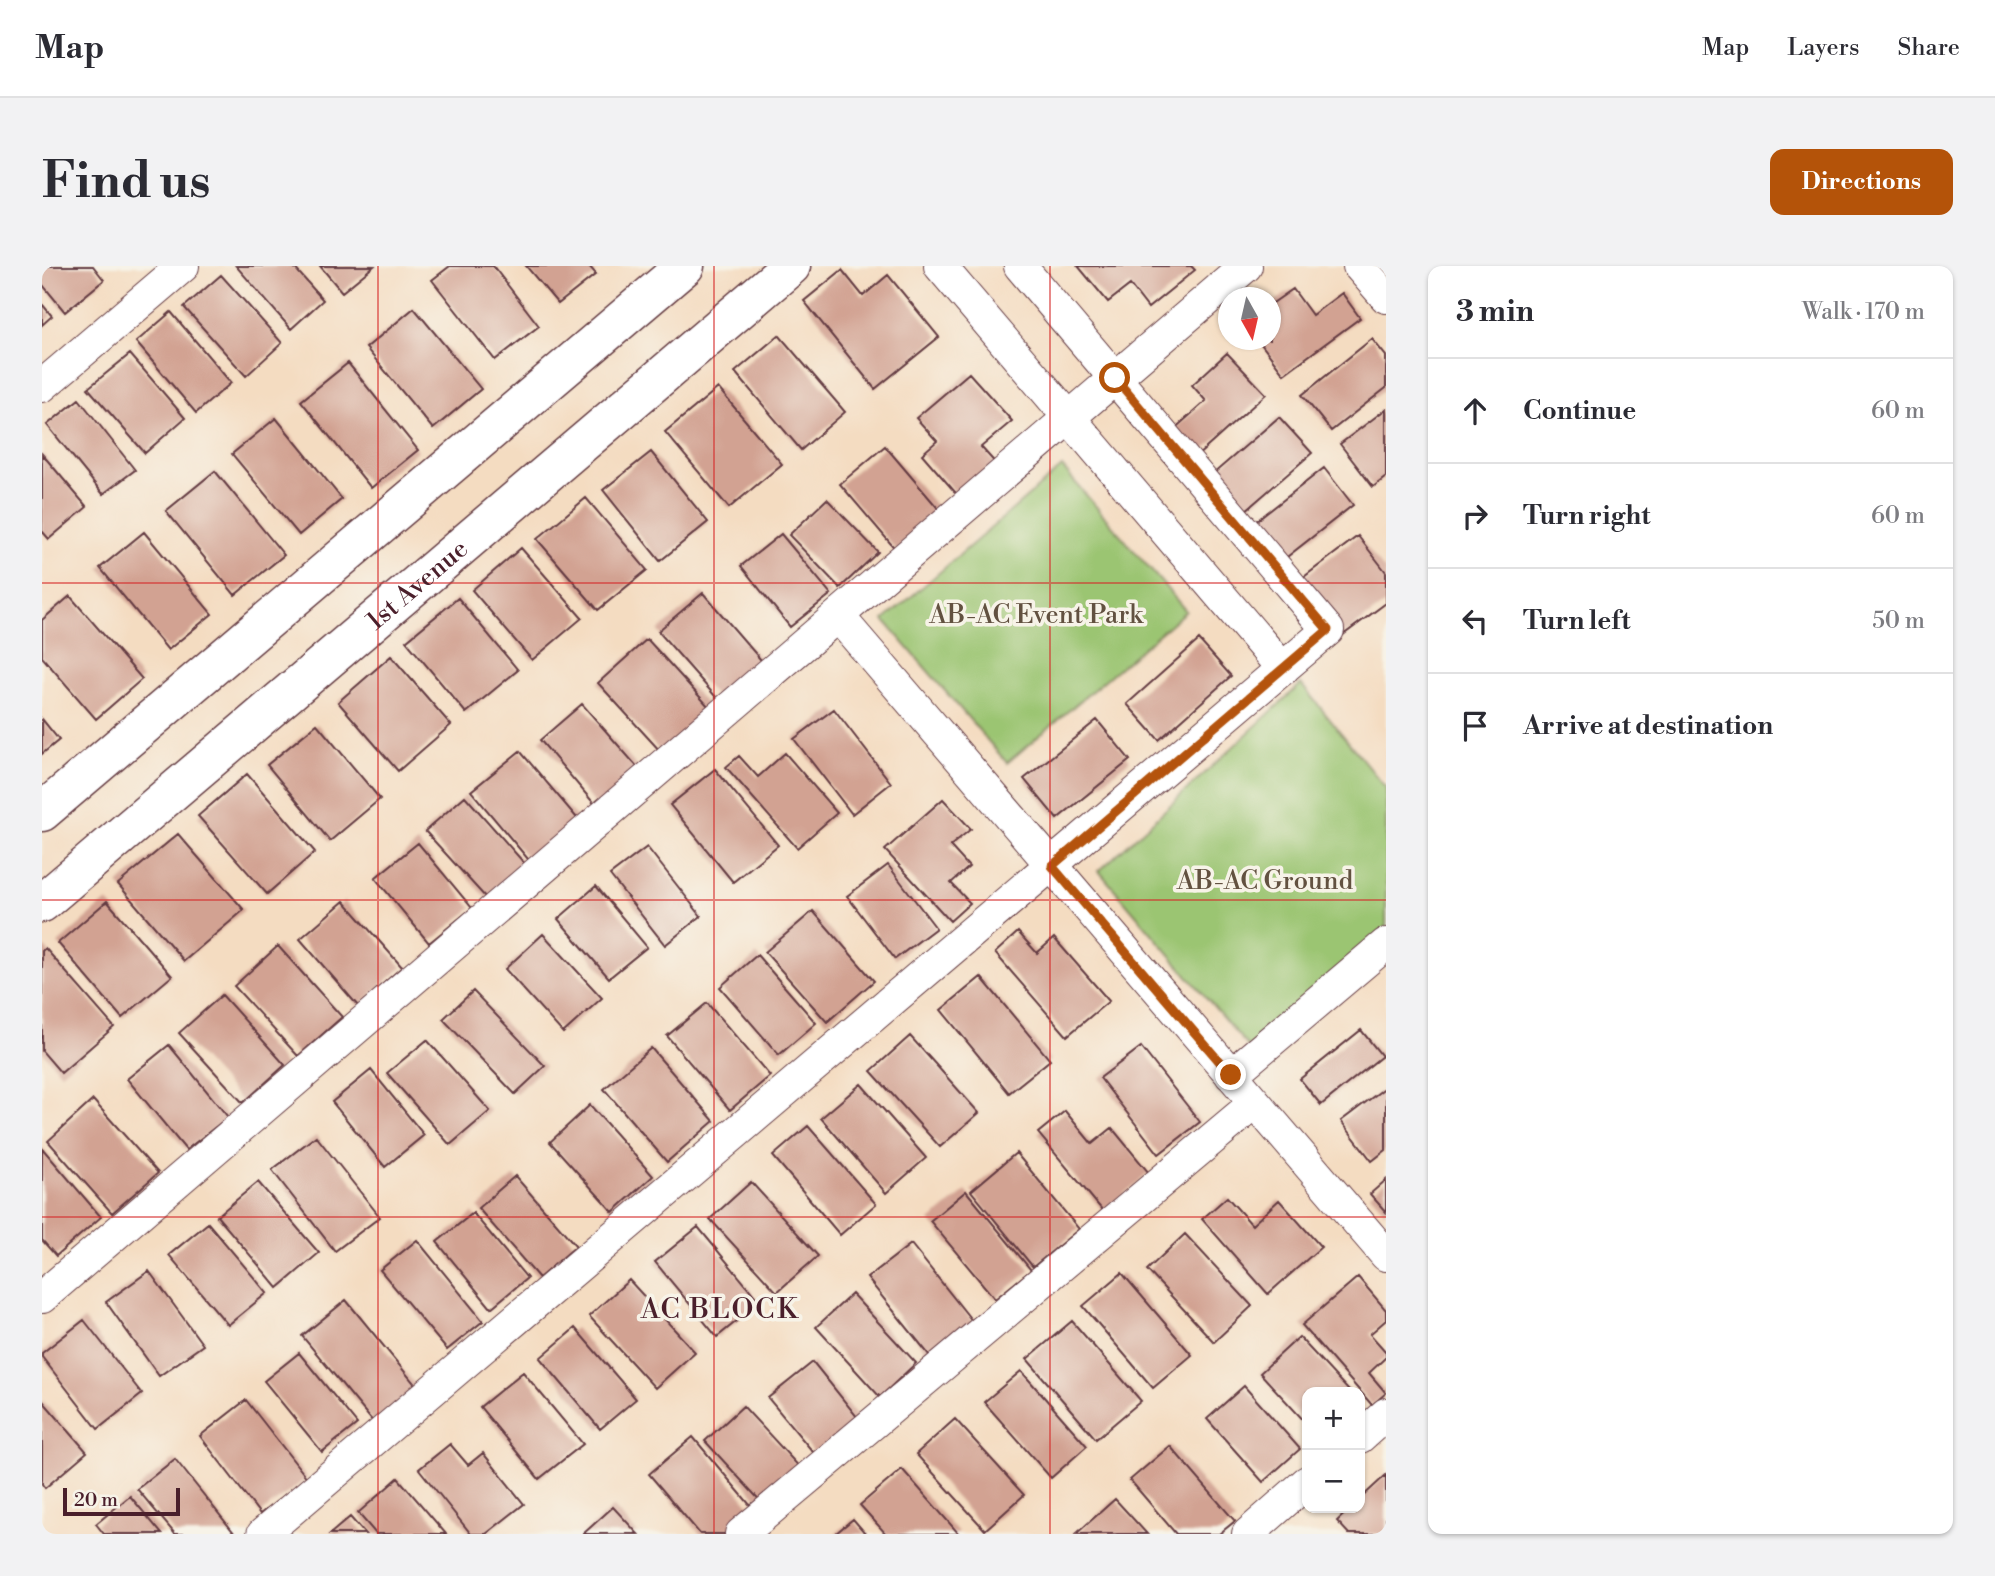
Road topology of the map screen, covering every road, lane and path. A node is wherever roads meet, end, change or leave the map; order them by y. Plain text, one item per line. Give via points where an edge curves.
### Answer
1 (183, 266) edge
2 (685, 266) edge
3 (792, 266) edge
4 (940, 266) edge
5 (1020, 266) edge
6 (1246, 266) edge
7 (1360, 266) edge
8 (1386, 297) edge
9 (1115, 378) junction
10 (42, 386) edge
11 (1069, 418) junction
12 (838, 616) junction
13 (1283, 669) junction
14 (42, 813) edge
15 (1052, 866) junction
16 (42, 903) edge
17 (1386, 944) edge
18 (1231, 1075) junction
19 (1255, 1103) junction
20 (1386, 1255) edge
21 (42, 1297) edge
22 (1386, 1414) edge
23 (1365, 1433) edge
24 (1302, 1486) edge
25 (262, 1534) edge
26 (741, 1534) edge
27 (1248, 1534) edge

1 - 10 street
2 - 14 main road
3 - 16 main road, 1st Avenue
4 - 11 street
5 - 9 street
6 - 9 street
7 - 8 street
9 - 11 street
9 - 13 street via 1328,630
11 - 12 street
11 - 13 street
12 - 15 street
12 - 21 street
13 - 15 street
15 - 18 street
15 - 25 street
17 - 18 street
18 - 19 street
19 - 20 street
19 - 26 street
22 - 23 street
24 - 27 street

